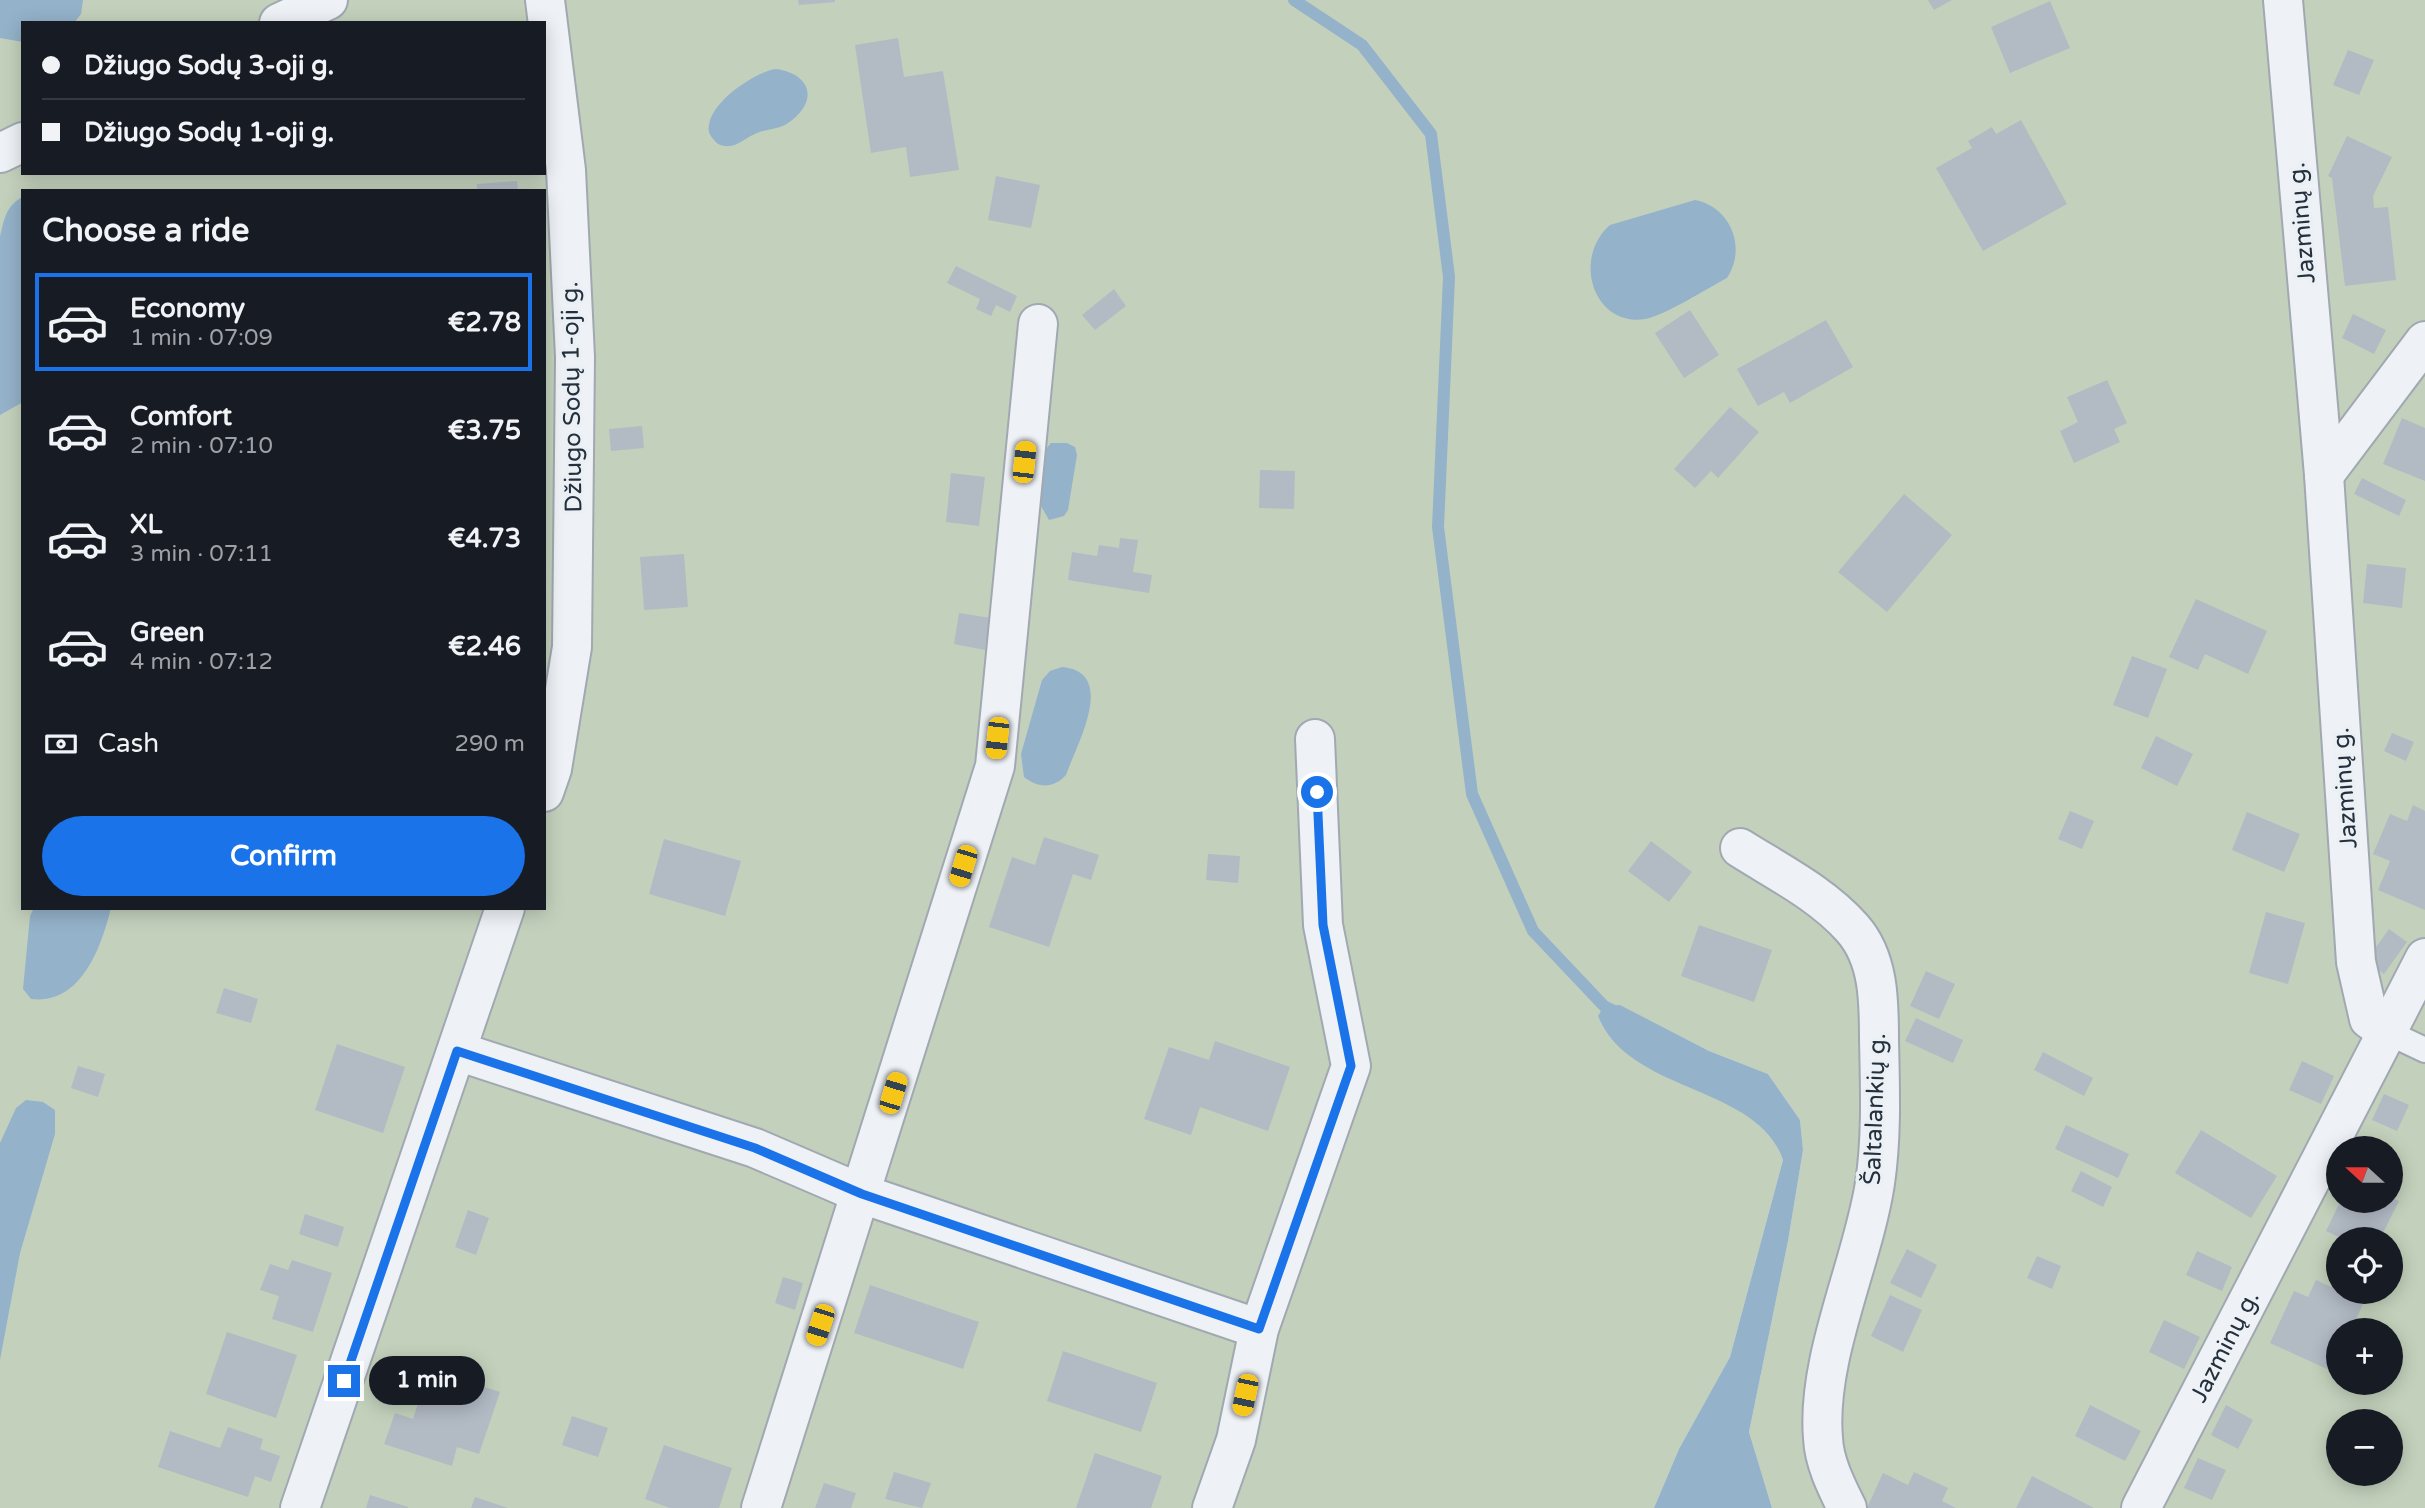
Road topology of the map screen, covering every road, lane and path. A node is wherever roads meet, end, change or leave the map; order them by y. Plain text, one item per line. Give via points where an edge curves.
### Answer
1 (328, 0) edge
2 (545, 0) edge
3 (2283, 0) edge
4 (283, 21) edge
5 (21, 143) edge
6 (0, 153) edge
7 (1038, 324) dead end
8 (2425, 341) edge
9 (2324, 475) junction
10 (1315, 739) dead end
11 (546, 786) edge
12 (1740, 848) dead end
13 (504, 910) edge
14 (2425, 958) edge
15 (2387, 1032) junction
16 (2425, 1050) edge
17 (457, 1051) junction
18 (862, 1194) junction
19 (1259, 1329) junction
20 (300, 1508) edge
21 (761, 1508) edge
22 (1212, 1508) edge
23 (1846, 1508) edge
24 (2141, 1508) edge

1 - 4 street
2 - 11 street, Džiugo Sodų 1-oji g. via 566,170 575,357 572,647
3 - 9 street, Jazminų g.
5 - 6 street
7 - 18 street via 995,766
8 - 9 street
9 - 15 street, Jazminų g. via 2356,962 2369,1019
10 - 19 street via 1323,925 1351,1066
12 - 23 street, Šaltalankių g. via 1813,894 1853,929 1874,967 1880,1102 1875,1183 1824,1389 1823,1439 1832,1478
13 - 17 street
14 - 15 street
15 - 16 lane
15 - 24 street, Jazminų g.
17 - 18 street via 755,1148
17 - 20 street
18 - 19 street
18 - 21 street
19 - 22 street via 1236,1440

